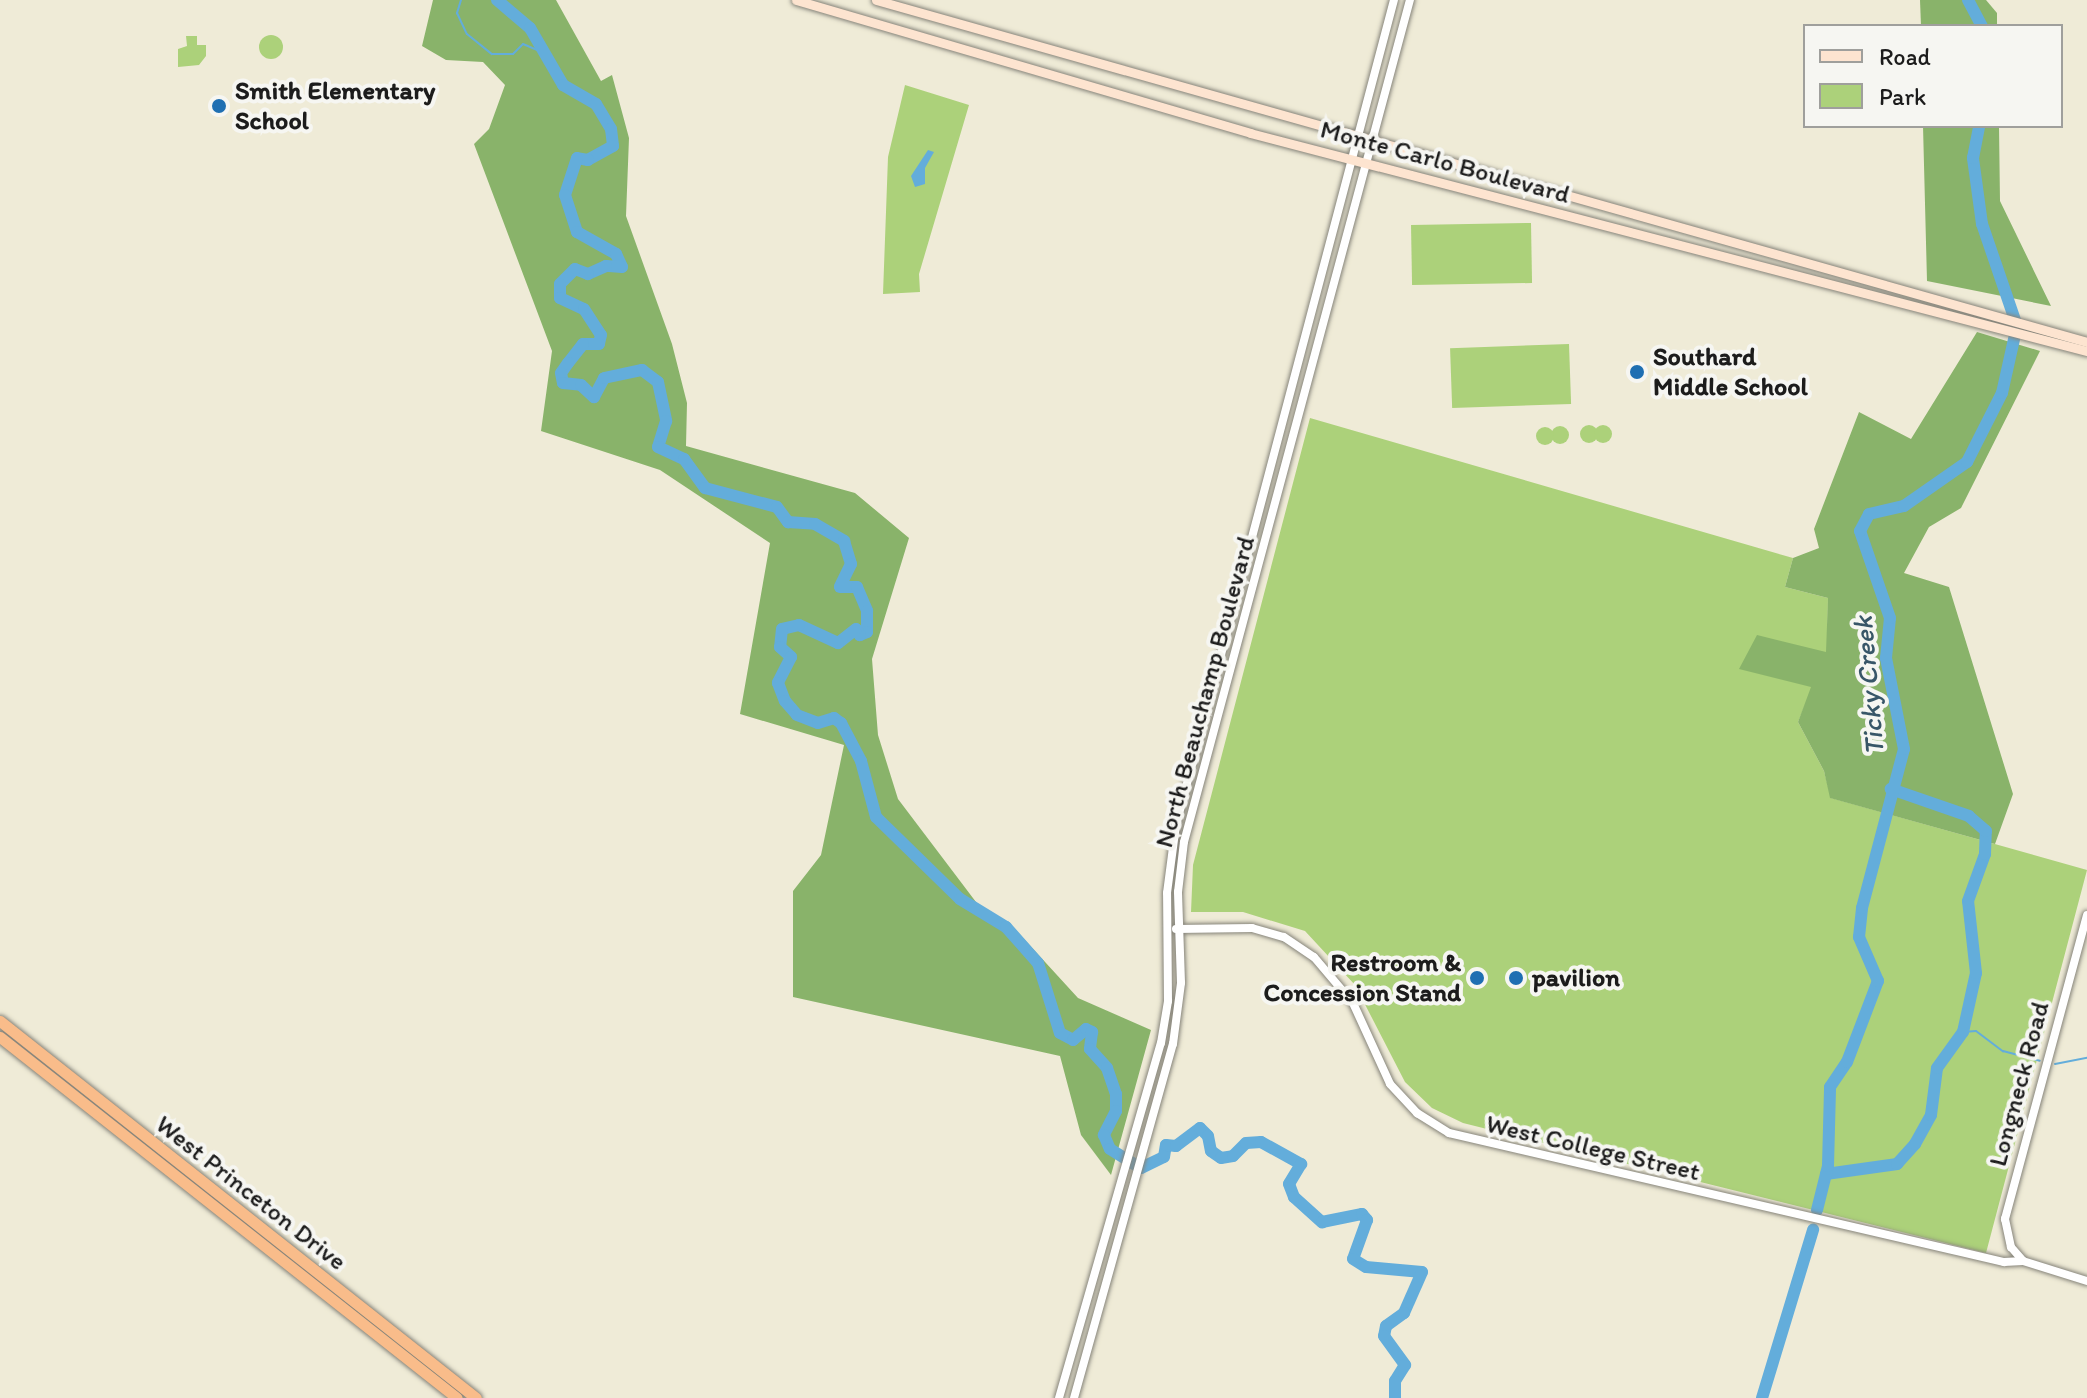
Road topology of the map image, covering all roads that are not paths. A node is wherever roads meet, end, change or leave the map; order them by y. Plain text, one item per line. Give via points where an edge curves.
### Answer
1 (796, 0) edge
2 (876, 0) edge
3 (1394, 0) edge
4 (1410, 0) edge
5 (1358, 139) junction
6 (1372, 143) junction
7 (1353, 160) junction
8 (1367, 164) junction
9 (1985, 318) junction
10 (2054, 337) junction
11 (2087, 342) edge
12 (2087, 351) edge
13 (2087, 915) edge
14 (1168, 929) junction
15 (1179, 929) junction
16 (0, 1021) edge
17 (0, 1037) edge
18 (2023, 1261) junction
19 (2087, 1281) edge
20 (457, 1398) edge
21 (476, 1398) edge
22 (1059, 1398) edge
23 (1074, 1398) edge

1 - 7 main road, Monte Carlo Boulevard
2 - 5 main road, Monte Carlo Boulevard
3 - 5 street, North Beauchamp Boulevard
4 - 6 street, North Beauchamp Boulevard
5 - 6 main road, Monte Carlo Boulevard
5 - 7 street, North Beauchamp Boulevard
6 - 8 street, North Beauchamp Boulevard
6 - 9 main road, Monte Carlo Boulevard via 1566,192
7 - 8 main road, Monte Carlo Boulevard
7 - 14 street, North Beauchamp Boulevard via 1176,825 1168,876
8 - 9 main road, Monte Carlo Boulevard via 1819,285
8 - 15 street, North Beauchamp Boulevard via 1184,842
9 - 10 main road, Monte Carlo Boulevard
10 - 11 main road, Monte Carlo Boulevard
10 - 12 main road, Monte Carlo Boulevard
13 - 18 street, Longneck Road via 2006,1212 2008,1240
14 - 15 street, West College Street
14 - 22 street, North Beauchamp Boulevard via 1168,1001 1152,1072
15 - 18 street, West College Street via 1252,928 1284,937 1314,957 1353,1003 1390,1084 1417,1113 1449,1133 2004,1262
15 - 23 street, North Beauchamp Boulevard via 1180,997 1165,1076
16 - 21 highway, West Princeton Drive
17 - 20 highway, West Princeton Drive
18 - 19 street, West College Street

